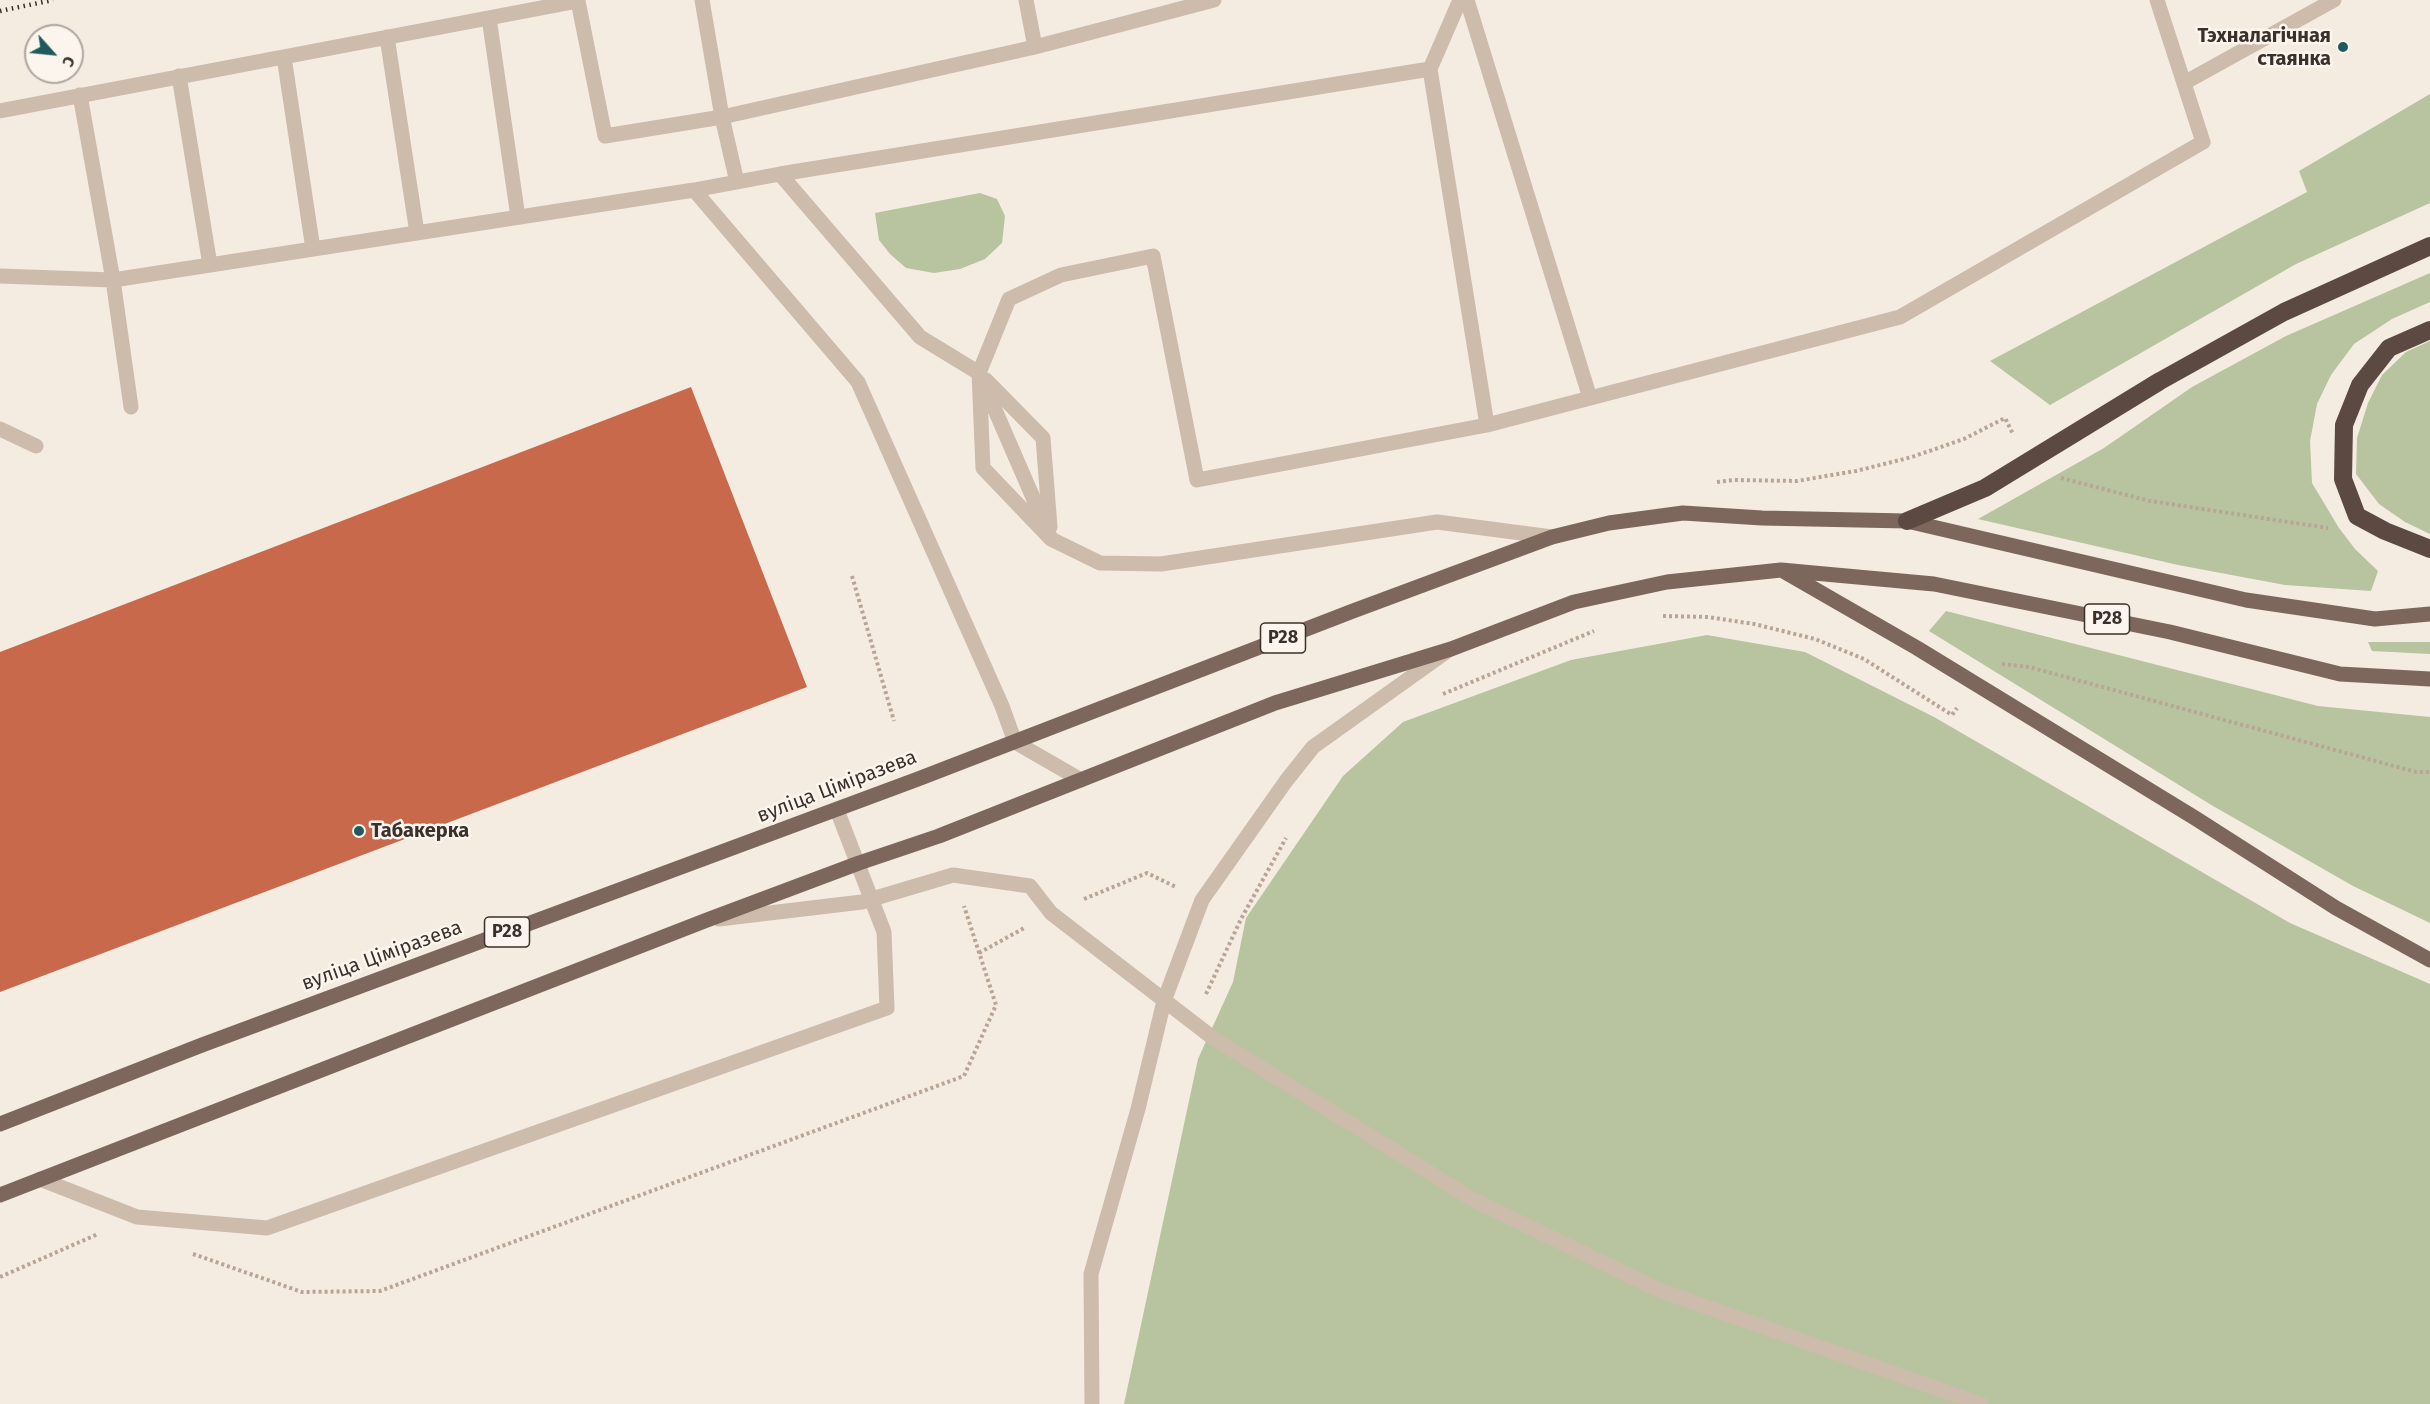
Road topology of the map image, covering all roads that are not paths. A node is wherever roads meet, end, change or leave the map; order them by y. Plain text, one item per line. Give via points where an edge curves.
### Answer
1 (702, 0) edge
2 (1026, 0) edge
3 (1214, 0) edge
4 (1460, 0) edge
5 (1467, 0) edge
6 (2157, 0) edge
7 (2334, 0) edge
8 (489, 18) junction
9 (387, 37) junction
10 (1035, 47) junction
11 (284, 57) junction
12 (1430, 69) junction
13 (179, 76) junction
14 (2184, 83) junction
15 (80, 95) junction
16 (0, 111) edge
17 (722, 117) junction
18 (780, 174) junction
19 (737, 182) junction
20 (694, 190) junction
21 (518, 217) junction
22 (417, 233) junction
23 (2430, 246) edge
24 (313, 249) junction
25 (210, 264) junction
26 (0, 276) edge
27 (113, 280) junction
28 (2430, 330) edge
29 (979, 373) junction
30 (1590, 398) junction
31 (131, 407) dead end
32 (1487, 425) junction
33 (0, 429) edge
34 (36, 446) dead end
35 (1907, 521) junction
36 (1552, 537) junction
37 (1051, 539) junction
38 (2430, 549) edge
39 (1781, 570) junction
40 (2430, 614) edge
41 (1451, 649) junction
42 (2430, 680) edge
43 (1015, 742) junction
44 (1081, 780) junction
45 (837, 810) junction
46 (858, 862) junction
47 (872, 898) junction
48 (707, 920) junction
49 (2430, 960) edge
50 (1164, 1001) junction
51 (0, 1124) edge
52 (40, 1179) junction
53 (0, 1195) edge
54 (1092, 1404) edge
55 (1982, 1404) edge

1 - 17 lane
2 - 10 lane
3 - 10 lane
4 - 12 lane
5 - 30 lane
6 - 14 lane
7 - 14 lane
8 - 9 lane
8 - 17 lane via 578,1 605,136
8 - 21 lane
9 - 11 lane
9 - 22 lane
10 - 17 lane
11 - 13 lane
11 - 24 lane
12 - 18 lane
12 - 32 lane
13 - 15 lane
13 - 25 lane
14 - 30 lane via 2203,142 1900,317
15 - 16 lane
15 - 27 lane
17 - 19 lane
18 - 19 lane
18 - 29 lane via 920,337
19 - 20 lane
20 - 21 lane
20 - 43 lane via 858,381
21 - 22 lane
22 - 24 lane
23 - 35 highway, Р28 via 2284,312 2160,381 1985,488
24 - 25 lane
25 - 27 lane
26 - 27 lane
27 - 31 lane
28 - 38 highway via 2389,348 2360,385 2344,425 2343,479 2357,516
29 - 32 lane via 1009,299 1061,275 1153,256 1197,480
29 - 37 lane
29 - 37 lane via 1043,438
29 - 37 lane via 983,468
30 - 32 lane
33 - 34 lane
35 - 36 main road, Р28 via 1683,513 1609,523
35 - 40 main road, Р28 via 2246,600 2375,619
36 - 37 lane via 1437,522 1161,564 1100,563
36 - 43 main road, Р28
39 - 41 main road, Р28 via 1666,582 1574,602
39 - 42 main road, Р28 via 1934,584 2170,632 2340,674
39 - 49 main road via 1917,648 2336,908
41 - 44 main road, Р28 via 1275,703
41 - 50 lane via 1313,747 1202,900
43 - 44 lane
43 - 45 main road, вуліца Ціміразева / Р28
44 - 46 main road, Р28 via 939,836
45 - 46 lane
45 - 51 main road, вуліца Ціміразева / Р28
46 - 47 lane
46 - 48 main road, Р28
47 - 48 lane
47 - 50 lane via 953,875 1030,886 1051,913
47 - 52 lane via 884,932 887,1008 267,1228 137,1217
48 - 52 main road, Р28
50 - 54 lane via 1091,1274
50 - 55 lane via 1213,1038 1472,1198 1638,1280
52 - 53 main road, Р28

